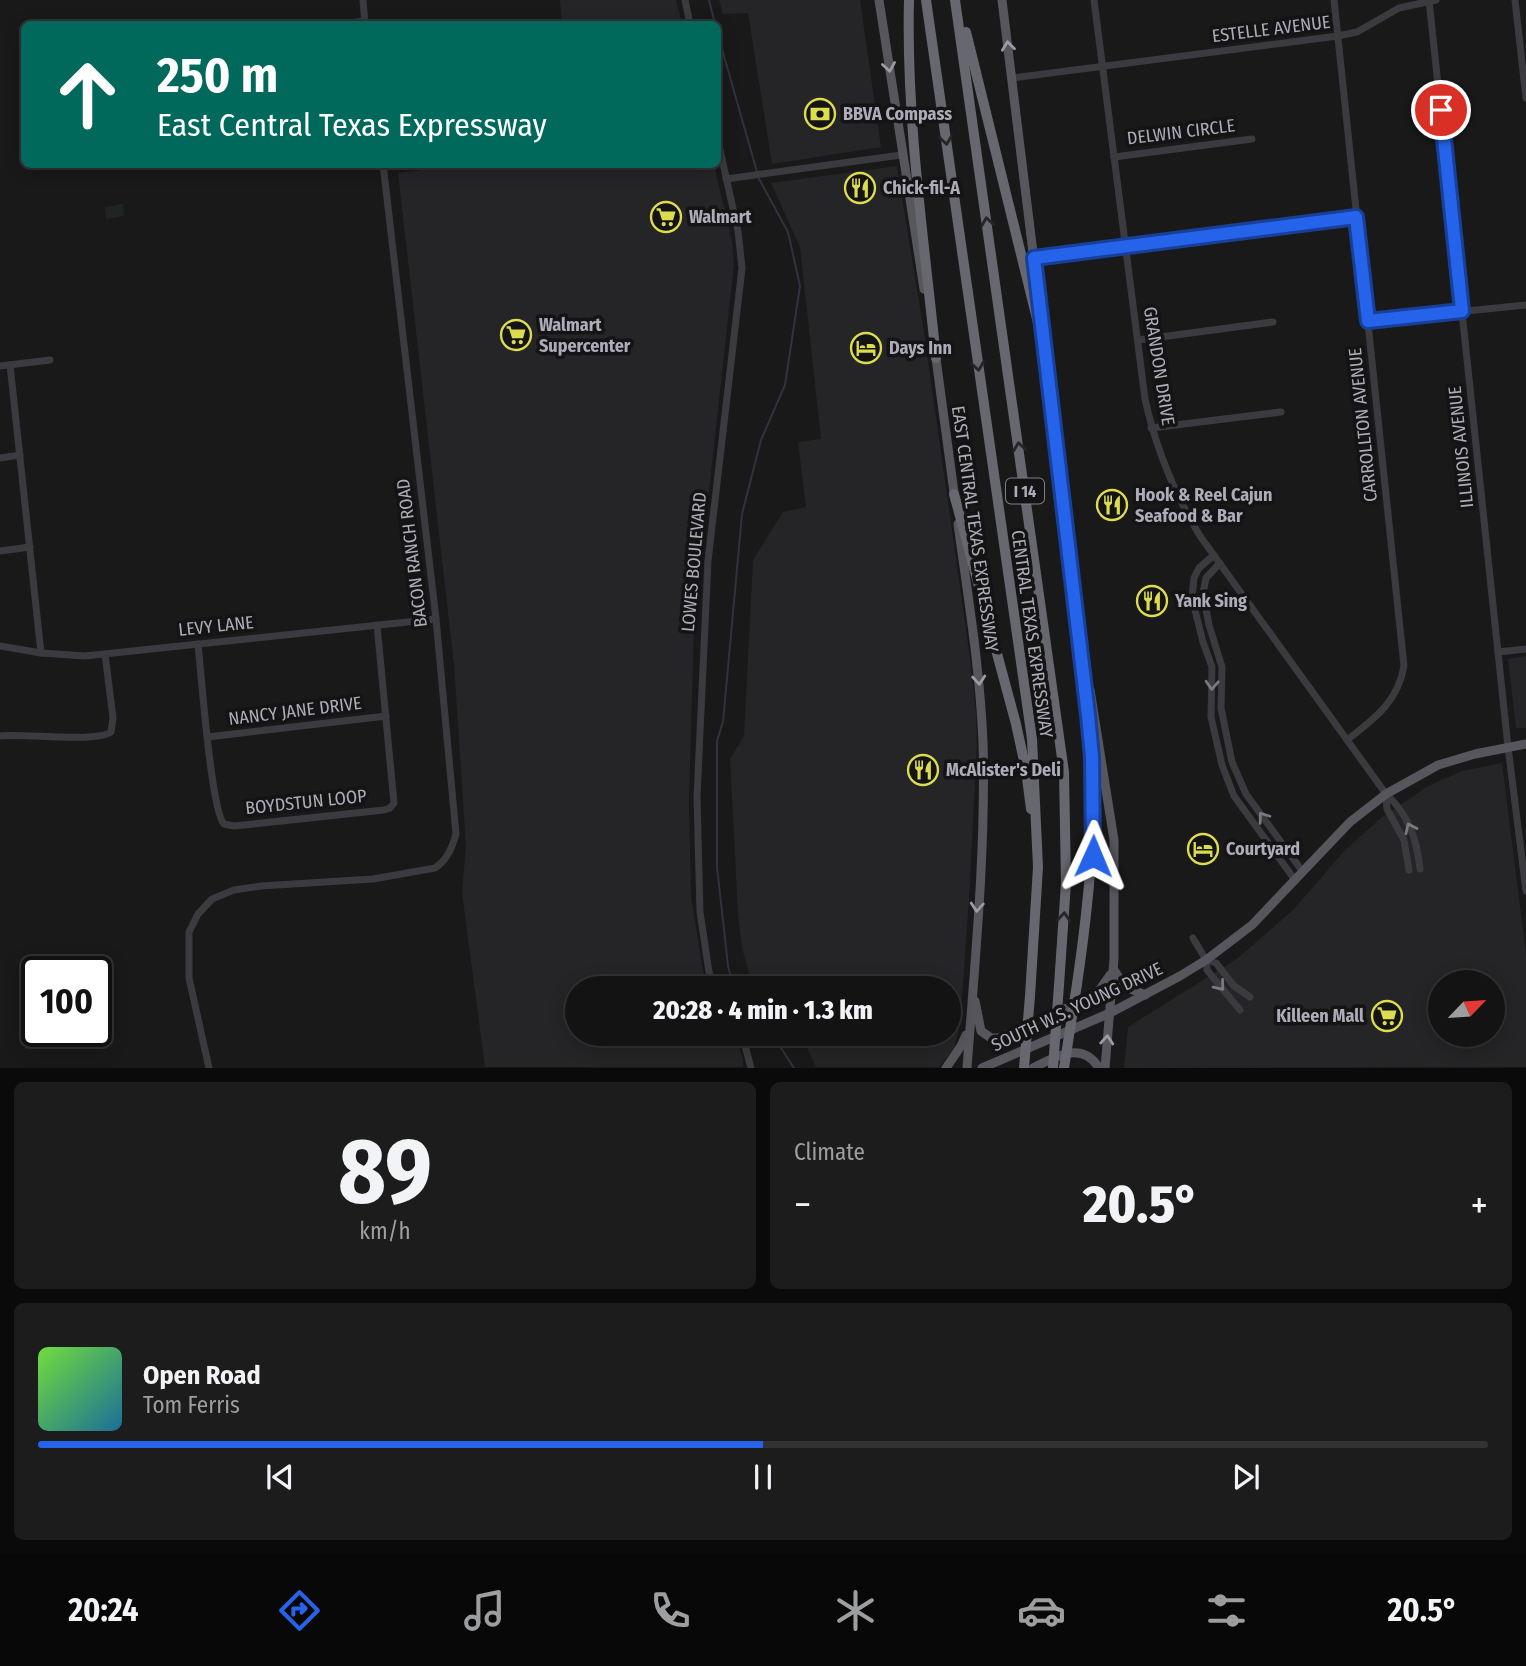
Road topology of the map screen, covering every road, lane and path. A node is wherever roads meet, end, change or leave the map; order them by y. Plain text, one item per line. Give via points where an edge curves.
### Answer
1 (363, 0) edge
2 (685, 0) edge
3 (879, 0) edge
4 (909, 0) edge
5 (926, 0) edge
6 (1002, 0) edge
7 (1094, 0) edge
8 (1334, 0) edge
9 (1429, 0) edge
10 (1436, 0) edge
11 (1515, 0) edge
12 (956, 4) edge
13 (365, 21) edge
14 (690, 21) edge
15 (1338, 36) junction
16 (1102, 66) junction
17 (1012, 78) junction
18 (1526, 98) edge
19 (1252, 139) dead end
20 (721, 155) edge
21 (901, 155) junction
22 (1114, 157) junction
23 (383, 168) edge
24 (726, 179) junction
25 (1356, 217) junction
26 (1125, 247) junction
27 (1034, 258) junction
28 (1526, 305) edge
29 (1462, 311) junction
30 (1368, 321) junction
31 (1273, 322) dead end
32 (1138, 340) junction
33 (1045, 351) junction
34 (936, 358) junction
35 (50, 360) dead end
36 (10, 365) junction
37 (0, 366) edge
38 (1281, 412) dead end
39 (1152, 428) junction
40 (20, 455) junction
41 (0, 458) edge
42 (954, 494) junction
43 (30, 547) junction
44 (0, 551) edge
45 (1214, 555) junction
46 (1220, 563) junction
47 (1077, 602) junction
48 (1205, 604) junction
49 (1194, 606) junction
50 (436, 619) junction
51 (377, 625) junction
52 (198, 643) junction
53 (1214, 643) junction
54 (0, 646) edge
55 (1205, 647) junction
56 (1526, 649) edge
57 (1498, 652) junction
58 (41, 653) junction
59 (105, 654) junction
60 (386, 716) junction
61 (1224, 724) junction
62 (1214, 729) junction
63 (0, 736) edge
64 (208, 737) junction
65 (1347, 740) junction
66 (1526, 744) edge
67 (1508, 747) junction
68 (1232, 762) junction
69 (1222, 765) junction
70 (1386, 794) junction
71 (1279, 839) junction
72 (1270, 846) junction
73 (1038, 867) junction
74 (1420, 869) dead end
75 (1409, 870) dead end
76 (1303, 872) junction
77 (1296, 880) junction
78 (1526, 891) edge
79 (1193, 938) dead end
80 (1206, 960) junction
81 (1113, 968) junction
82 (710, 976) edge
83 (973, 982) junction
84 (1145, 995) junction
85 (1250, 997) dead end
86 (1240, 1010) dead end
87 (1110, 1013) junction
88 (970, 1024) junction
89 (745, 1046) edge
90 (209, 1068) edge
91 (751, 1068) edge
92 (946, 1068) edge
93 (967, 1068) edge
94 (982, 1068) edge
95 (1024, 1068) edge
96 (1032, 1068) edge
97 (1053, 1068) edge
98 (1064, 1068) edge
99 (1099, 1068) edge
100 (1105, 1068) edge

1 - 13 street
2 - 14 street
3 -> 21 main road, EAST CENTRAL TEXAS EXPRESSWAY
4 - 34 highway via 912,137
5 -> 73 highway, CENTRAL TEXAS EXPRESSWAY / I 14 via 1032,738
17 -> 6 main road
7 - 16 street, GRANDON DRIVE
8 - 15 street, CARROLLTON AVENUE
9 - 10 street, ESTELLE AVENUE
9 - 15 street, ESTELLE AVENUE via 1399,8 1357,32
9 - 29 street, ILLINOIS AVENUE
11 - 18 street
12 - 33 highway
97 -> 12 highway, CENTRAL TEXAS EXPRESSWAY / I 14, bridge via 1066,883 1064,772
15 - 16 street, ESTELLE AVENUE
15 - 25 street, CARROLLTON AVENUE
16 - 17 street, ESTELLE AVENUE
16 - 22 street, GRANDON DRIVE
17 - 27 main road
19 - 22 street, DELWIN CIRCLE
20 - 24 street, LOWES BOULEVARD
21 - 24 street
21 - 34 main road, EAST CENTRAL TEXAS EXPRESSWAY
22 - 26 street, GRANDON DRIVE
23 - 50 street, BACON RANCH ROAD
24 - 82 street, LOWES BOULEVARD via 742,268 708,561 697,797 700,912
25 - 26 street
25 - 30 street, CARROLLTON AVENUE
26 - 27 street
26 - 32 street, GRANDON DRIVE
27 - 33 main road
28 - 29 street
29 - 30 street
29 - 57 street, ILLINOIS AVENUE
30 - 65 street, CARROLLTON AVENUE via 1404,666 1387,706
31 - 32 street
32 - 39 street, GRANDON DRIVE
33 - 47 main road
34 - 42 main road, EAST CENTRAL TEXAS EXPRESSWAY
35 - 36 street
36 - 37 street
36 - 40 street
38 - 39 street
39 - 45 street, GRANDON DRIVE via 1178,499
40 - 41 street
40 - 43 street
42 - 73 highway via 1016,724
42 -> 83 main road, EAST CENTRAL TEXAS EXPRESSWAY via 976,649 983,744
43 - 44 street
43 - 58 street
45 - 46 street, GRANDON DRIVE
45 - 49 street via 1194,578
46 - 48 street via 1203,586
46 - 65 street, GRANDON DRIVE
47 - 81 main road via 1114,840
47 - 98 highway, bridge via 1094,810 1089,893
48 - 49 street
48 - 53 street
49 - 55 street
50 - 51 street, LEVY LANE
50 - 90 street, BACON RANCH ROAD via 456,834 452,847 435,868 373,879 261,886 212,898 189,933 190,978
51 - 52 street, LEVY LANE
51 - 60 street, BOYDSTUN LOOP
52 - 59 street, LEVY LANE
52 - 64 street, BOYDSTUN LOOP
53 - 55 street
53 - 61 street via 1222,667
54 - 58 street, LEVY LANE
55 -> 62 street via 1212,667
56 - 57 street
57 - 67 street, ILLINOIS AVENUE
58 - 59 street, LEVY LANE
59 - 63 street via 111,732 72,737
60 - 64 street, NANCY JANE DRIVE
60 - 64 street, BOYDSTUN LOOP via 394,803 370,811 224,824
61 - 62 street
61 - 68 street
62 - 69 street
65 - 70 street, GRANDON DRIVE
66 - 67 main road, SOUTH W.S. YOUNG DRIVE
67 - 70 main road, SOUTH W.S. YOUNG DRIVE via 1438,765
67 - 78 street, ILLINOIS AVENUE
68 - 69 street
71 -> 68 street via 1240,785
69 - 72 street via 1234,796
74 -> 70 street, GRANDON DRIVE via 1415,838
70 - 75 street via 1387,809 1404,840
70 - 76 main road, SOUTH W.S. YOUNG DRIVE via 1350,821
71 - 72 street
71 - 76 street
72 - 77 street
73 - 95 highway, CENTRAL TEXAS EXPRESSWAY / I 14, bridge
76 - 77 main road, SOUTH W.S. YOUNG DRIVE
77 - 80 main road, SOUTH W.S. YOUNG DRIVE via 1252,925
79 - 80 street
80 - 84 main road, SOUTH W.S. YOUNG DRIVE
80 - 85 street via 1216,963 1234,986
80 -> 86 street via 1207,970
81 - 83 main road via 1095,996 998,1038 981,1031
81 - 84 main road via 1124,986
81 - 87 main road
83 - 88 main road, EAST CENTRAL TEXAS EXPRESSWAY
84 - 87 main road, SOUTH W.S. YOUNG DRIVE
87 - 94 main road, SOUTH W.S. YOUNG DRIVE
100 -> 87 main road
88 - 92 main road
88 - 93 main road, EAST CENTRAL TEXAS EXPRESSWAY
89 - 91 street
96 - 99 main road via 1073,1051 1094,1060

